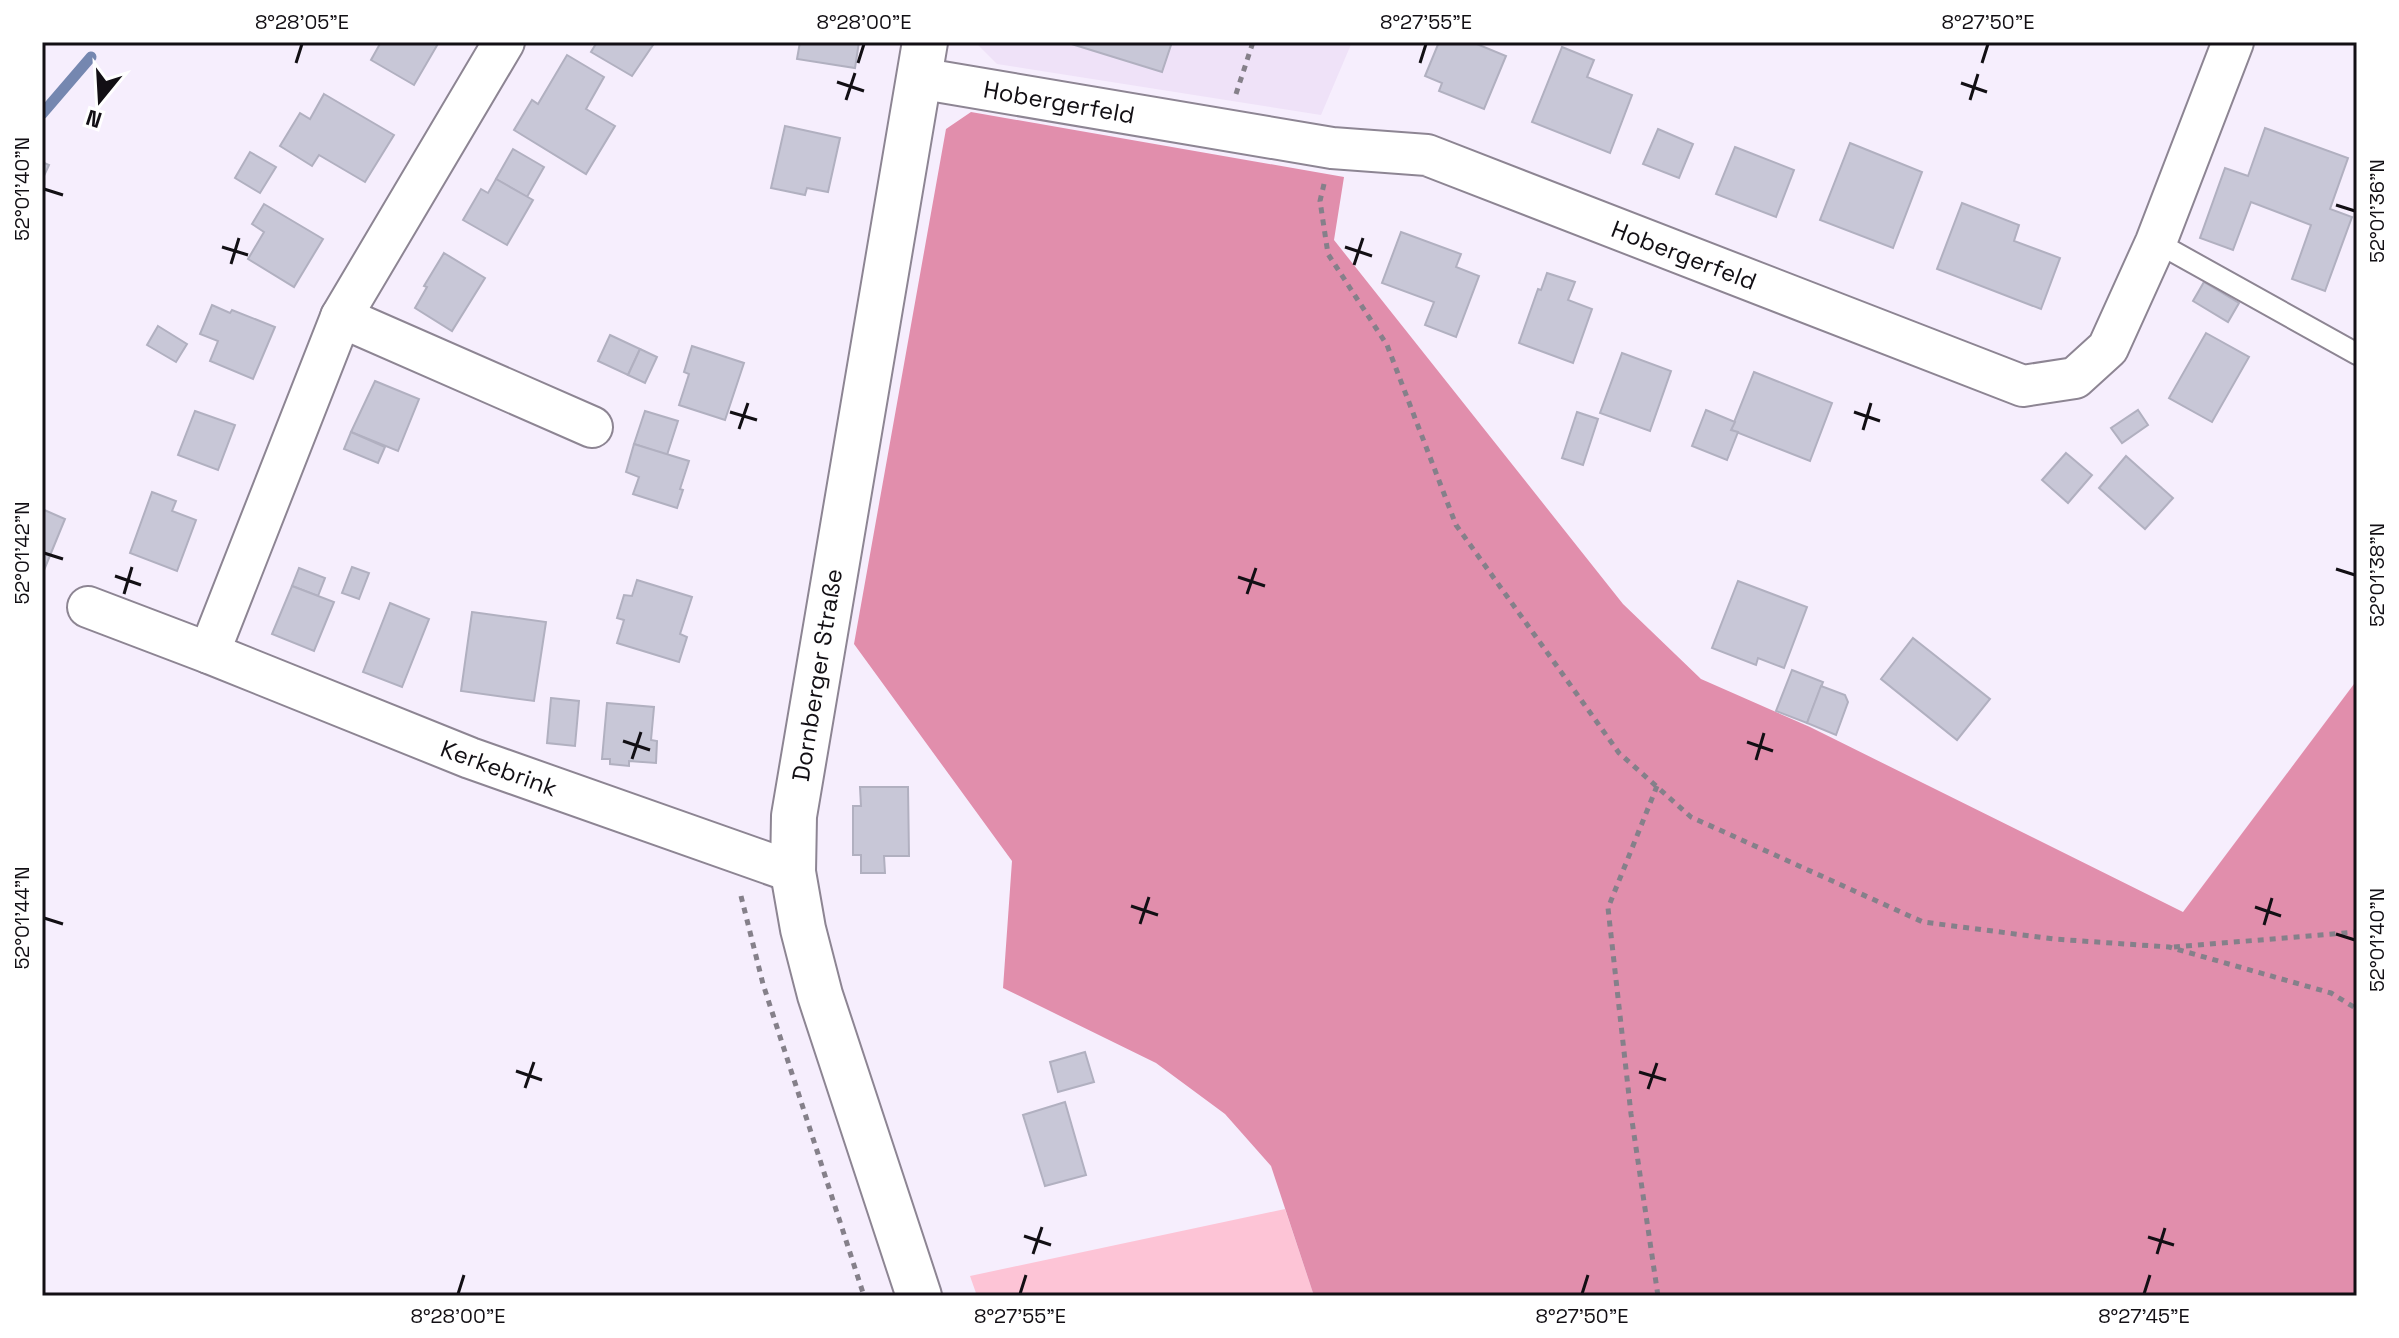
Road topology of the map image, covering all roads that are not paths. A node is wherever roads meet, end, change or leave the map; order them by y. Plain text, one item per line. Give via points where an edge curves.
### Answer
1 (504, 42) edge
2 (2233, 42) edge
3 (922, 60) edge
4 (2156, 242) junction
5 (341, 317) junction
6 (2357, 354) edge
7 (592, 427) dead end
8 (88, 607) dead end
9 (209, 653) junction
10 (793, 872) junction
11 (919, 1296) edge

1 - 5 street
2 - 4 street, Hobergerfeld
3 - 4 street, Hobergerfeld via 1332,148 1427,155 2023,386 2075,378 2108,348
3 - 10 street, Dornberger Straße via 794,816
4 - 6 lane
5 - 7 street
5 - 9 street
8 - 9 street, Kerkebrink
9 - 10 street, Kerkebrink via 470,758
10 - 11 street, Dornberger Straße via 820,995

